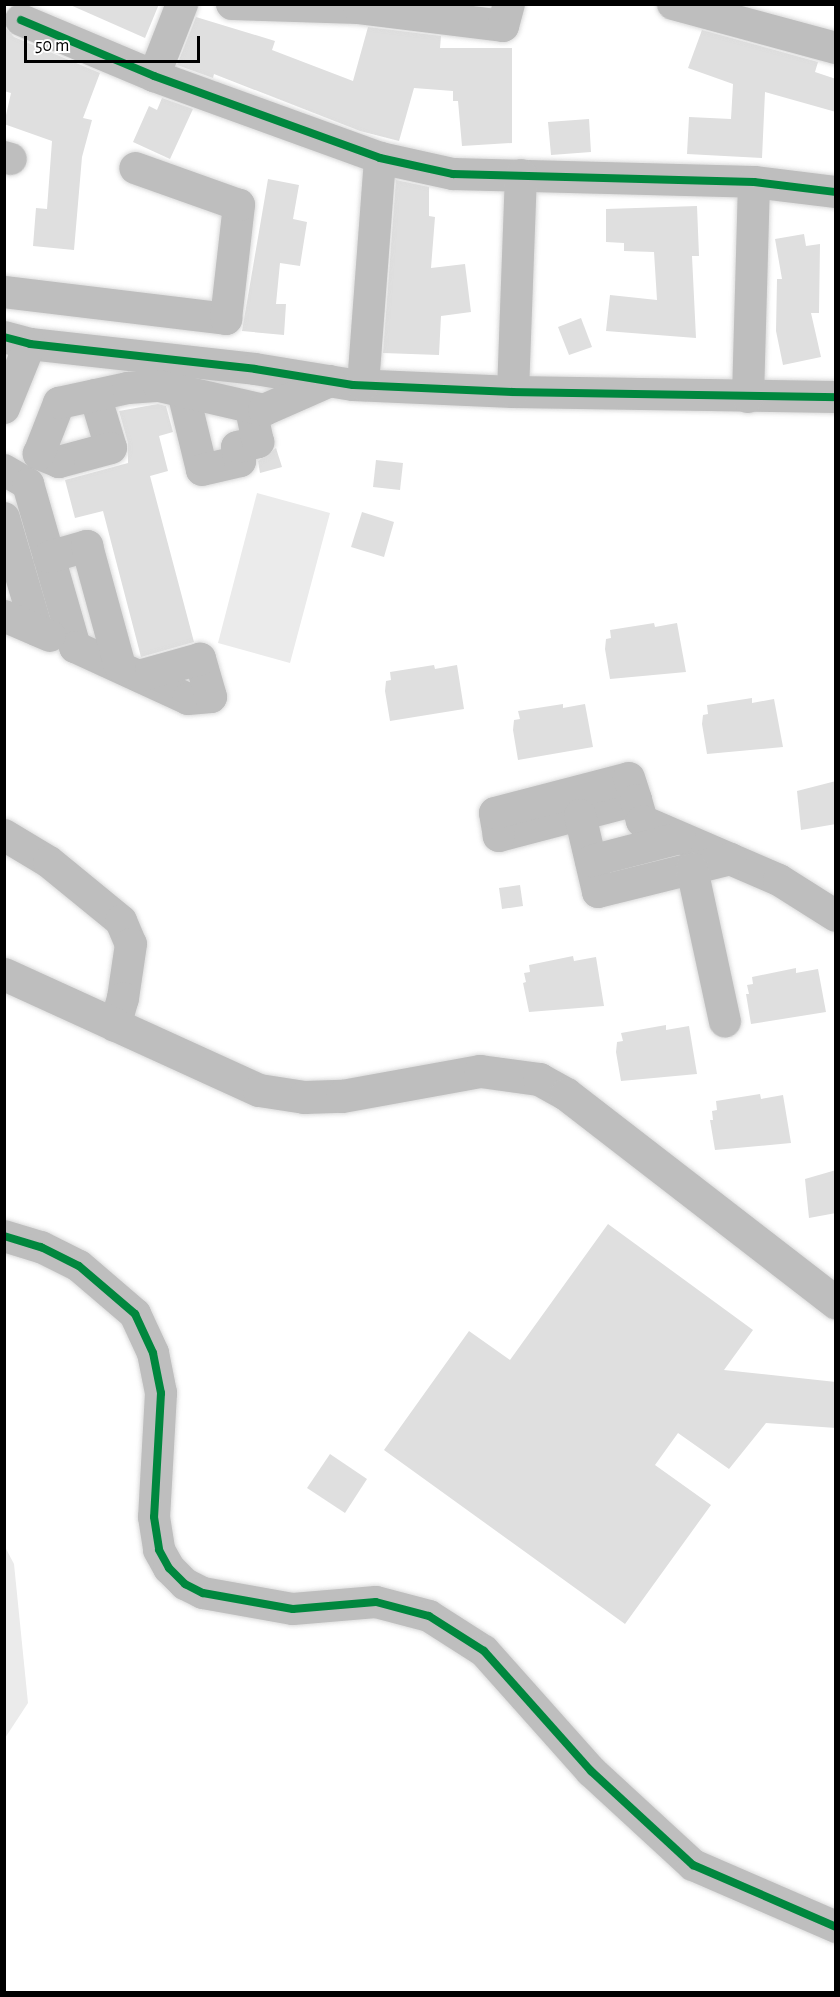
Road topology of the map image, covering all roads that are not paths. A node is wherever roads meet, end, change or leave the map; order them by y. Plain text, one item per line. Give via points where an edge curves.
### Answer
1 (182, 4) edge
2 (232, 4) edge
3 (509, 4) edge
4 (673, 4) edge
5 (360, 6) edge
6 (18, 20) edge
7 (836, 48) edge
8 (154, 76) junction
9 (380, 158) junction
10 (135, 168) dead end
11 (521, 176) junction
12 (754, 182) junction
13 (836, 192) edge
14 (4, 292) edge
15 (17, 341) edge
16 (330, 381) junction
17 (363, 386) junction
18 (183, 392) junction
19 (513, 392) junction
20 (95, 395) dead end
21 (748, 397) junction
22 (836, 397) edge
23 (4, 408) edge
24 (251, 409) junction
25 (11, 472) edge
26 (4, 506) edge
27 (4, 518) edge
28 (49, 556) junction
29 (4, 616) edge
30 (37, 630) junction
31 (75, 647) junction
32 (639, 811) junction
33 (4, 835) edge
34 (585, 837) junction
35 (680, 838) junction
36 (731, 859) junction
37 (693, 869) junction
38 (836, 916) edge
39 (4, 974) edge
40 (725, 1021) dead end
41 (115, 1026) junction
42 (4, 1236) edge
43 (836, 1303) edge
44 (836, 1927) edge

1 - 8 street
2 - 5 street
3 - 5 street via 503,26
4 - 7 street
6 - 8 street
8 - 9 street
9 - 11 street via 453,174
9 - 17 street
10 - 14 street via 239,205 225,319
11 - 12 street
11 - 19 street
12 - 13 street
12 - 21 street
15 - 16 street
15 - 23 street
16 - 17 street
16 - 24 street via 264,410
17 - 19 street
18 - 20 street via 159,386
18 - 24 street
18 - 24 street via 202,470 240,461 237,447 258,442
19 - 21 street
21 - 22 street
25 - 26 street
25 - 28 street via 28,484
27 - 30 street
28 - 31 street
28 - 31 street via 87,546 130,672
29 - 30 street
30 - 31 street
32 - 34 street
32 - 34 street via 629,778 495,813 499,836
32 - 35 street
33 - 41 street via 49,862 121,921 131,944
34 - 35 street
34 - 37 street via 598,892
35 - 36 street
36 - 37 street
36 - 38 street via 779,880
37 - 40 street
39 - 41 main road
41 - 43 main road via 259,1090 304,1097 342,1096 480,1071 539,1079 566,1094
42 - 44 street via 41,1247 79,1266 135,1314 153,1353 161,1393 154,1517 159,1550 185,1584 203,1593 293,1609 376,1602 429,1616 484,1651 591,1771 693,1865

